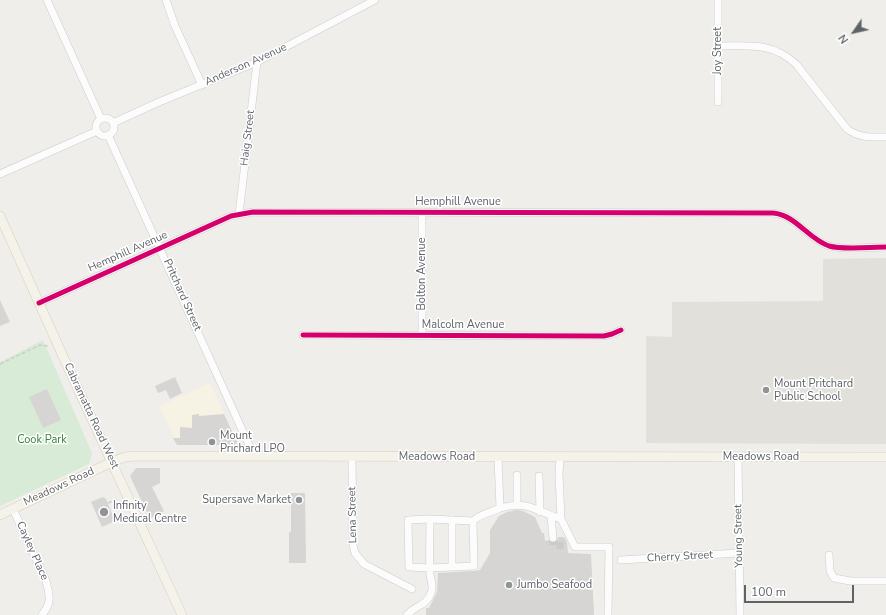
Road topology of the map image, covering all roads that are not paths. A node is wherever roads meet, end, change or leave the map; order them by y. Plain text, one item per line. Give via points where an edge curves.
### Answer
1 (47, 0) edge
2 (166, 0) edge
3 (375, 0) edge
4 (718, 0) edge
5 (719, 46) junction
6 (257, 62) junction
7 (202, 85) junction
8 (718, 102) dead end
9 (101, 119) junction
10 (113, 124) junction
11 (97, 131) junction
12 (108, 135) junction
13 (886, 137) edge
14 (0, 174) edge
15 (422, 212) junction
16 (239, 214) junction
17 (0, 216) edge
18 (886, 247) edge
19 (160, 248) junction
20 (39, 302) junction
21 (621, 330) dead end
22 (303, 335) dead end
23 (422, 335) junction
24 (254, 456) junction
25 (352, 457) junction
26 (498, 457) junction
27 (560, 457) junction
28 (738, 457) junction
29 (886, 457) edge
30 (112, 462) junction
31 (517, 475) dead end
32 (539, 476) dead end
33 (517, 504) junction
34 (500, 508) junction
35 (13, 509) junction
36 (540, 512) junction
37 (0, 515) edge
38 (551, 516) junction
39 (430, 519) junction
40 (561, 519) junction
41 (452, 520) junction
42 (474, 522) junction
43 (553, 538) dead end
44 (739, 553) junction
45 (829, 555) dead end
46 (621, 560) dead end
47 (452, 567) junction
48 (430, 568) junction
49 (886, 581) edge
50 (412, 589) dead end
51 (42, 615) edge
52 (182, 615) edge
53 (407, 615) edge
54 (608, 615) edge
55 (740, 615) edge

1 - 9 street
2 - 7 street
3 - 6 street, Anderson Avenue
4 - 5 street, Joy Street
5 - 8 street, Joy Street
5 - 13 street via 759,46 779,51 796,64 847,129 865,137
6 - 7 street, Anderson Avenue
6 - 16 street, Haig Street
7 - 10 street, Anderson Avenue
9 - 10 street via 107,118
9 - 11 street via 97,124
10 - 12 street via 113,130
11 - 12 street
11 - 14 street
12 - 19 street, Pritchard Street
15 - 16 street, Hemphill Avenue
15 - 18 street, Hemphill Avenue via 773,213 789,217 815,238 830,246
15 - 23 street, Bolton Avenue
16 - 19 street, Hemphill Avenue
17 - 20 main road, Cabramatta Road West
19 - 20 street, Hemphill Avenue
19 - 24 street, Pritchard Street
20 - 30 main road, Cabramatta Road West
21 - 23 street, Malcolm Avenue via 604,336
22 - 23 street, Malcolm Avenue
24 - 25 main road, Meadows Road
24 - 30 main road, Meadows Road via 133,456
25 - 26 main road, Meadows Road
25 - 50 street, Lena Street via 352,545 355,553 364,564
26 - 27 main road, Meadows Road
26 - 34 street
27 - 28 main road, Meadows Road
27 - 40 street
28 - 29 main road, Meadows Road
28 - 44 street, Young Street
30 - 35 main road, Meadows Road
30 - 52 main road, Cabramatta Road West
31 - 33 street
32 - 36 street
33 - 34 street
33 - 36 street
34 - 42 street via 482,514
35 - 37 main road, Meadows Road
35 - 51 street, Cayley Place via 46,581 49,606
36 - 38 street
38 - 40 street
38 - 43 street
39 - 41 street
39 - 48 street
39 - 48 street via 408,520 410,567
40 - 54 street via 571,546 609,547
41 - 42 street
41 - 47 street
42 - 47 street via 474,566
44 - 46 street, Cherry Street
44 - 55 street, Young Street
45 - 49 street via 830,571 834,578 850,581
47 - 48 street
48 - 53 street via 432,592 423,605

